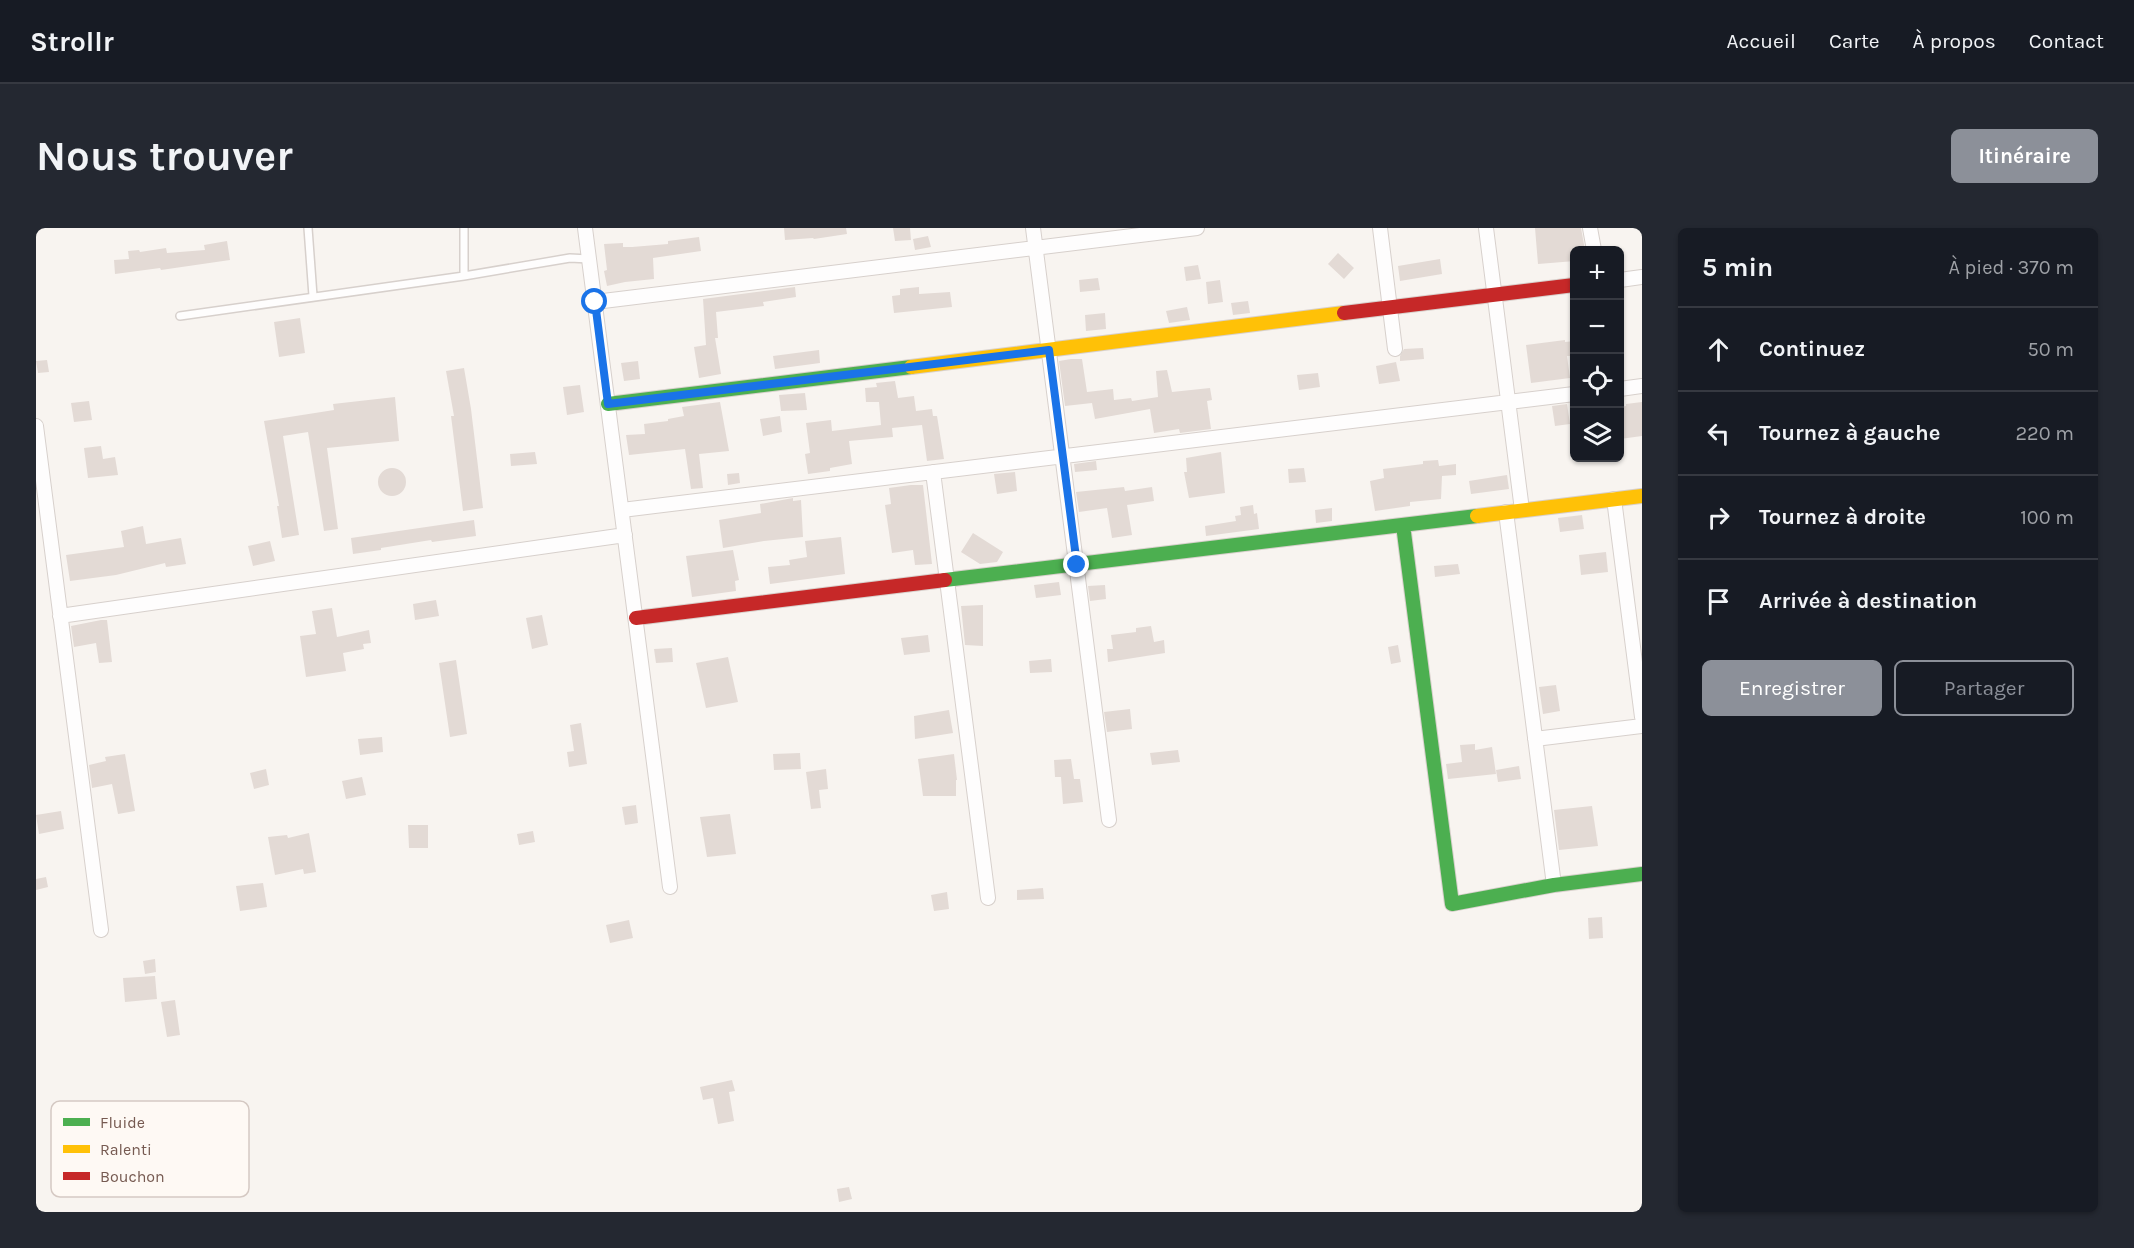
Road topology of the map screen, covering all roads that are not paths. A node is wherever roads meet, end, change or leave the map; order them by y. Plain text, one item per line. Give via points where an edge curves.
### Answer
1 (308, 228) edge
2 (464, 228) edge
3 (585, 228) edge
4 (1033, 228) edge
5 (1197, 228) edge
6 (1380, 228) edge
7 (1486, 228) edge
8 (1590, 228) edge
9 (1593, 246) edge
10 (1036, 248) junction
11 (590, 259) junction
12 (464, 276) junction
13 (1642, 277) edge
14 (1624, 279) edge
15 (1570, 286) edge
16 (313, 296) junction
17 (1495, 296) junction
18 (595, 302) junction
19 (1390, 308) junction
20 (180, 316) dead end
21 (1395, 349) dead end
22 (1049, 350) junction
23 (1642, 386) edge
24 (1624, 388) edge
25 (1570, 395) edge
26 (1509, 402) junction
27 (608, 404) junction
28 (36, 426) edge
29 (36, 432) edge
30 (1063, 456) junction
31 (933, 472) junction
32 (1642, 496) edge
33 (1614, 499) junction
34 (621, 510) junction
35 (1522, 510) junction
36 (1506, 512) junction
37 (1403, 525) junction
38 (625, 535) junction
39 (1077, 565) junction
40 (947, 580) junction
41 (60, 616) junction
42 (636, 618) junction
43 (1642, 717) edge
44 (1642, 726) edge
45 (1535, 739) junction
46 (1109, 820) dead end
47 (1642, 874) edge
48 (1554, 885) junction
49 (670, 887) dead end
50 (988, 898) dead end
51 (101, 930) dead end

1 - 16 lane
2 - 12 lane
3 - 11 street
4 - 10 street
5 - 10 street
6 - 19 street
7 - 17 street
8 - 9 street
10 - 18 street
10 - 22 street
11 - 12 lane via 570,258
11 - 18 street
12 - 16 lane
13 - 14 street
15 - 17 street
16 - 20 lane
17 - 19 street
17 - 26 street
18 - 27 street
19 - 21 street
19 - 22 street
22 - 27 street
22 - 30 street
23 - 24 street
25 - 26 street
26 - 30 street
26 - 35 street
27 - 34 street
28 - 29 street
29 - 41 street
30 - 31 street
30 - 39 street
31 - 34 street
31 - 40 street
32 - 33 street
33 - 35 street
33 - 43 street
34 - 38 street
35 - 36 street
36 - 37 street
36 - 45 street
37 - 39 street
37 - 48 street via 1452,904
38 - 41 street
38 - 42 street
39 - 40 street
39 - 46 street
40 - 42 street
40 - 50 street
41 - 51 street
42 - 49 street
44 - 45 street
45 - 48 street
47 - 48 street

